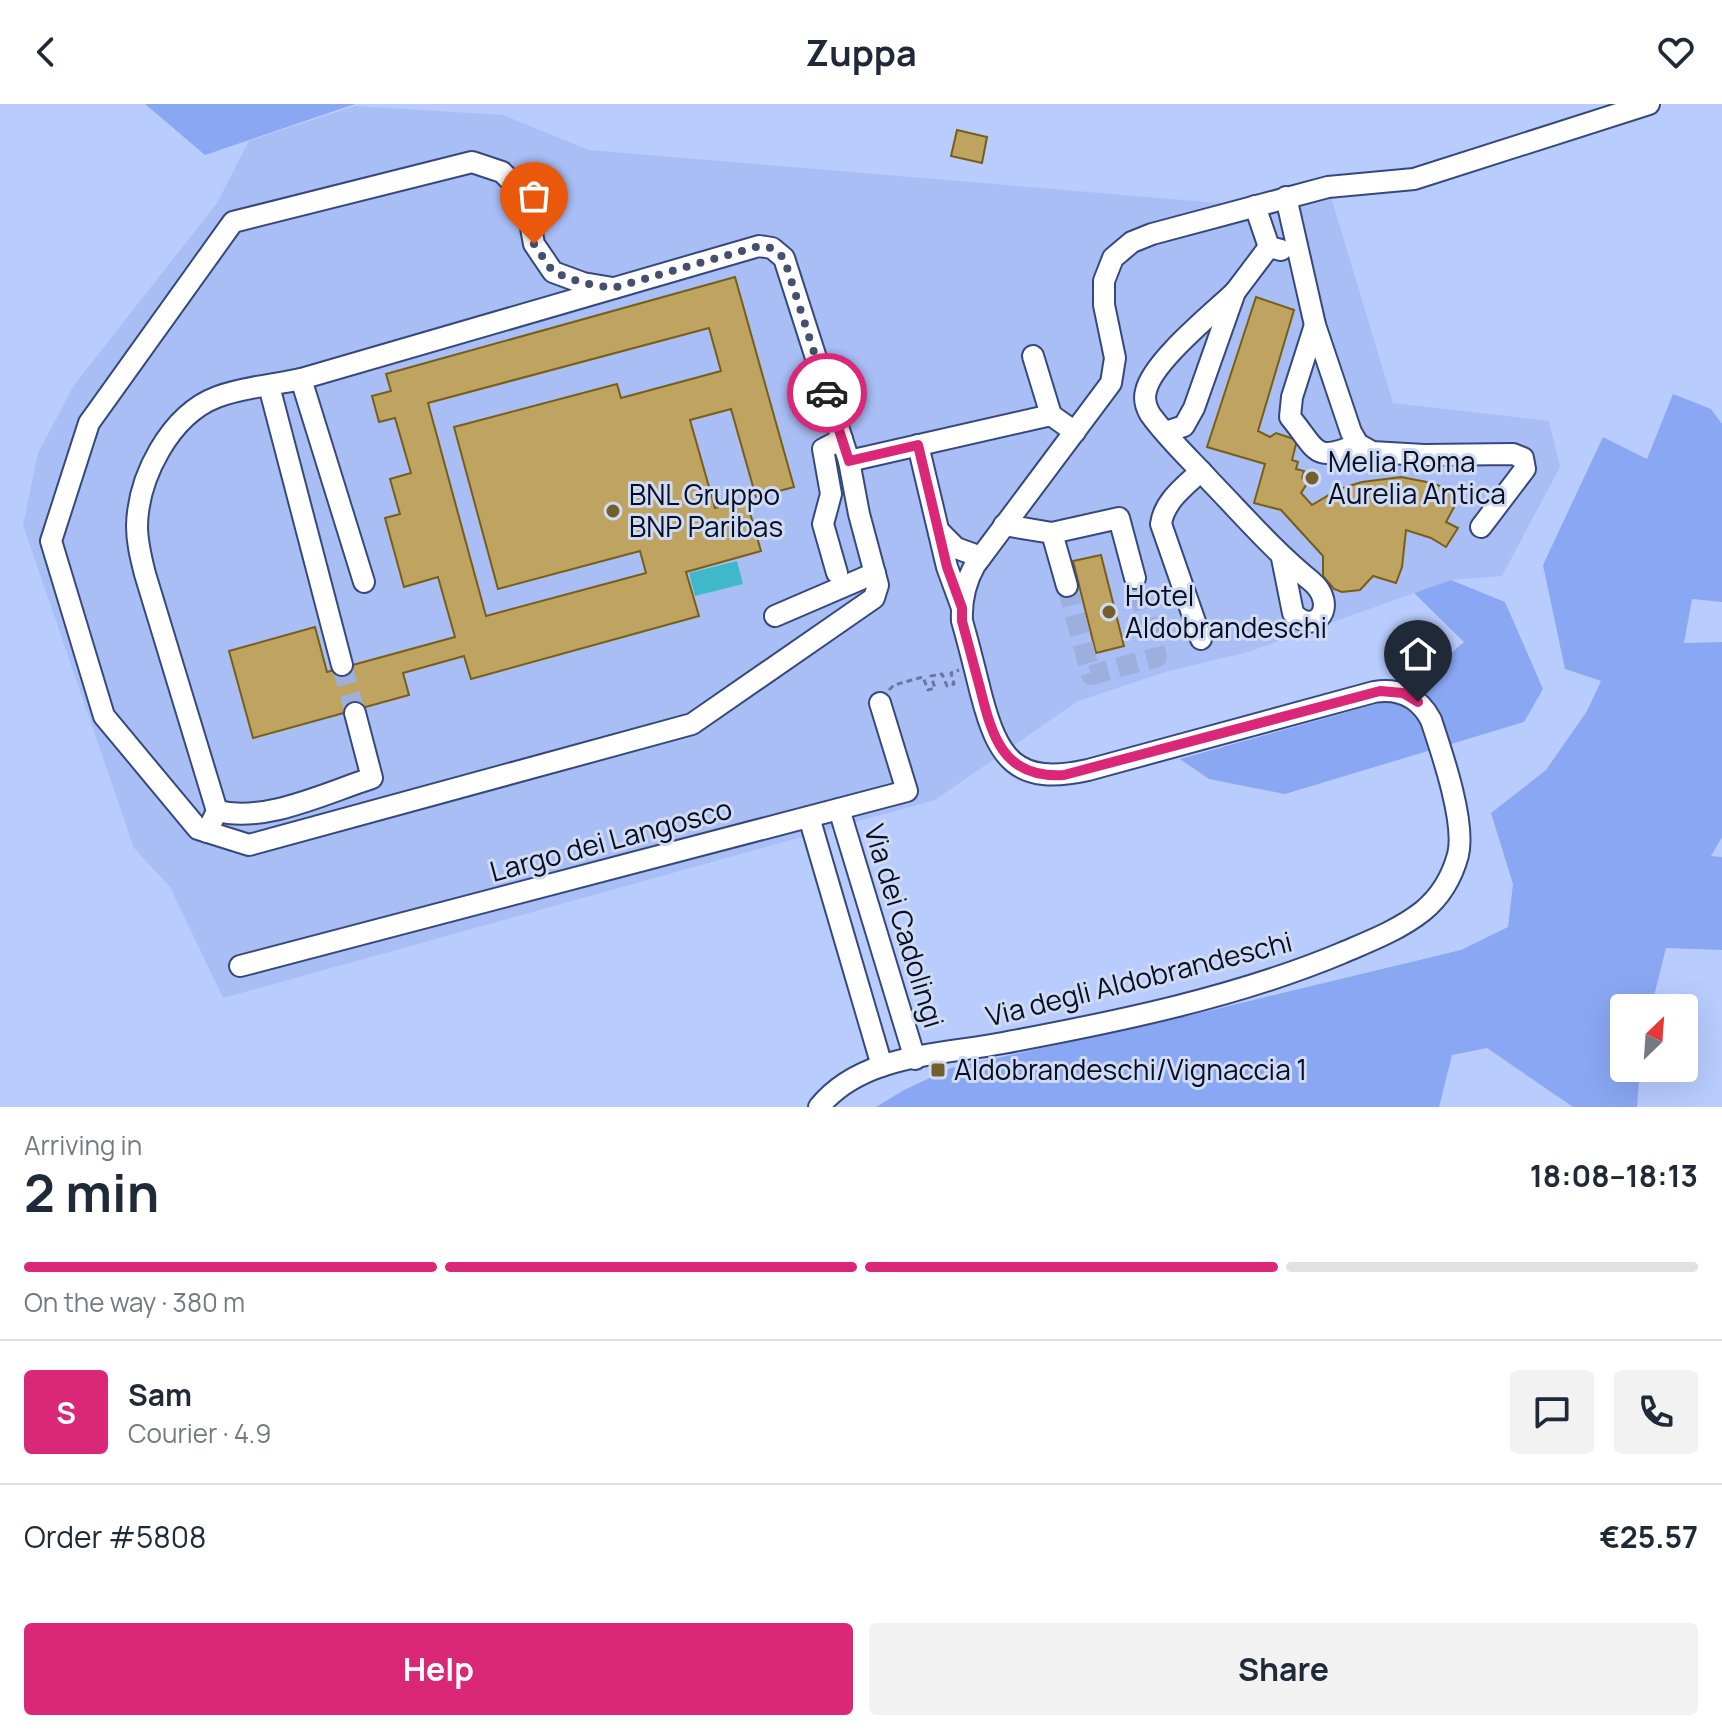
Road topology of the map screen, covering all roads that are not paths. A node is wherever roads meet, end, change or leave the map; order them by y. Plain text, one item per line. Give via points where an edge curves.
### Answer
1 (1649, 104) edge
2 (1286, 197) junction
3 (1255, 206) junction
4 (1296, 246) junction
5 (1269, 247) junction
6 (613, 288) junction
7 (1235, 292) junction
8 (1315, 325) junction
9 (1033, 356) dead end
10 (301, 379) junction
11 (269, 386) junction
12 (1051, 415) junction
13 (1075, 432) junction
14 (1166, 432) junction
15 (842, 439) junction
16 (1358, 444) junction
17 (918, 445) junction
18 (849, 461) junction
19 (1201, 471) junction
20 (1004, 525) junction
21 (1481, 527) dead end
22 (939, 531) junction
23 (1052, 533) junction
24 (981, 557) junction
25 (1282, 558) dead end
26 (837, 573) dead end
27 (875, 573) junction
28 (1135, 578) tunnel mouth
29 (364, 582) dead end
30 (1067, 586) tunnel mouth
31 (962, 608) junction
32 (775, 616) dead end
33 (1201, 639) dead end
34 (342, 665) tunnel mouth
35 (880, 703) dead end
36 (355, 713) tunnel mouth
37 (839, 809) junction
38 (217, 811) junction
39 (809, 817) junction
40 (207, 832) junction
41 (240, 966) dead end
42 (915, 1059) junction
43 (882, 1066) junction
44 (825, 1100) edge
45 (807, 1107) edge

1 - 2 street, Via degli Aldobrandeschi via 1414,179 1341,184
2 - 3 street, Via degli Aldobrandeschi
2 - 4 street
3 - 5 street
3 - 13 street, Via degli Aldobrandeschi via 1152,234 1113,258 1104,305 1114,374
4 - 5 street via 1285,251
4 - 8 street
5 - 7 street
6 - 10 street
6 - 15 street via 759,246 772,248 784,258
6 - 40 street via 553,272 534,244 525,195 502,172 472,162 233,222 89,423 51,541 104,716 198,829
7 - 14 street via 1194,408 1184,426
7 - 14 street via 1149,381 1148,411
8 - 16 street
8 - 16 street via 1290,417 1319,452 1330,455
9 - 12 street
10 - 11 street
10 - 29 street
11 - 34 street
11 - 38 street via 218,397 185,416 151,470 139,510 145,574
12 - 13 street
12 - 17 street
13 - 20 street, Via degli Aldobrandeschi
14 - 19 street
15 - 18 street
15 - 26 street via 823,449 831,494 823,524
16 - 21 street via 1372,452 1520,456 1525,469
17 - 18 street
17 - 22 street
18 - 27 street
19 - 25 street
19 - 33 street via 1176,495 1161,524
20 - 23 street
20 - 24 street, Via degli Aldobrandeschi
22 - 24 street via 956,548
22 - 31 street
23 - 28 street via 1119,518
23 - 30 street
24 - 31 street, Via degli Aldobrandeschi via 966,585
27 - 32 street
27 - 40 street via 874,598 692,724 249,845
31 - 42 street, Via degli Aldobrandeschi via 991,730 999,747 1023,767 1052,776 1088,770 1391,690 1418,702 1431,720 1460,842 1447,881 1421,912 1317,963 1138,1014
35 - 37 street, Largo dei Langosco via 907,791
36 - 38 street via 372,778 263,813
37 - 39 street, Largo dei Langosco
37 - 42 street, Via dei Cadolingi
38 - 40 street
39 - 41 street, Largo dei Langosco
39 - 43 street
42 - 43 street, Via degli Aldobrandeschi
43 - 44 street, Via degli Aldobrandeschi via 858,1075
44 - 45 street, Via degli Aldobrandeschi

